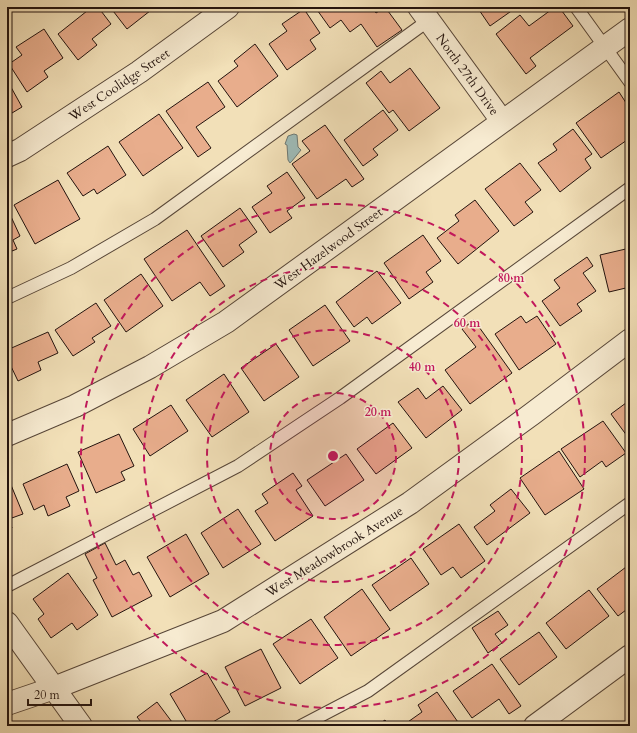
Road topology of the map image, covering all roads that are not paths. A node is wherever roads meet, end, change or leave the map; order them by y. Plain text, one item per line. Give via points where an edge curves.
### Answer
1 (228, 7) edge
2 (576, 7) edge
3 (424, 13) edge
4 (630, 29) edge
5 (605, 48) junction
6 (630, 82) edge
7 (502, 121) junction
8 (7, 156) edge
9 (630, 188) edge
10 (7, 298) edge
11 (630, 340) edge
12 (7, 435) edge
13 (630, 502) edge
14 (7, 586) edge
15 (7, 623) edge
16 (630, 656) edge
17 (54, 688) junction
18 (7, 704) edge
19 (81, 726) edge
20 (301, 726) edge
21 (535, 726) edge

1 - 8 street, West Coolidge Street via 139,72
2 - 5 lane
3 - 7 street, North 27th Drive
3 - 10 lane via 155,219 71,268
4 - 5 street, West Hazelwood Street
5 - 6 lane
5 - 7 street, West Hazelwood Street
7 - 12 street, West Hazelwood Street via 226,322 89,399
9 - 14 lane via 340,398 238,466
11 - 17 street, West Meadowbrook Avenue via 410,502 223,621
13 - 20 lane via 368,691
15 - 17 street
16 - 21 street
17 - 18 street, West Meadowbrook Avenue
17 - 19 street

